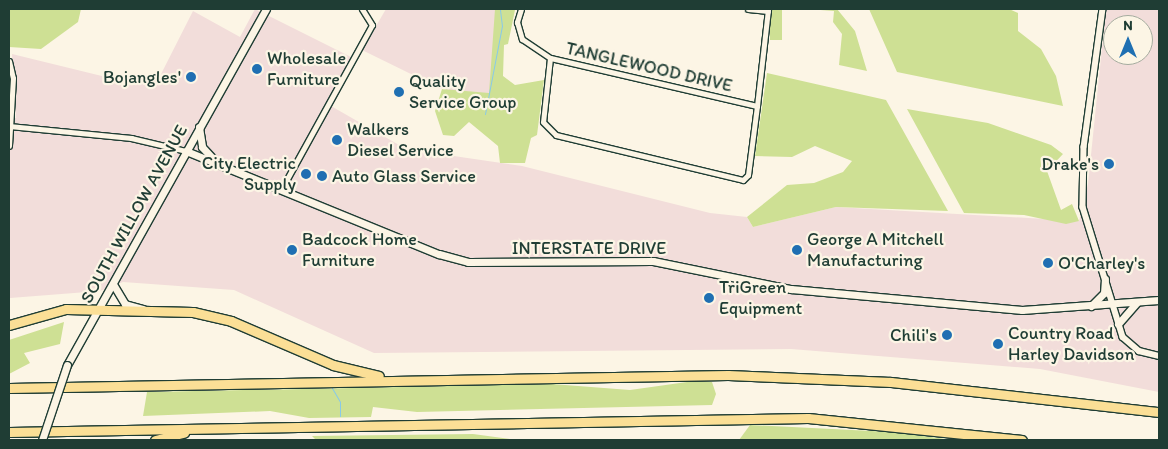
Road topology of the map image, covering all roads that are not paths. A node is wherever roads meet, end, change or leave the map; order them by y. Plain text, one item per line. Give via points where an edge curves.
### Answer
1 (266, 9) edge
2 (362, 9) edge
3 (521, 9) edge
4 (748, 9) edge
5 (1102, 9) edge
6 (768, 10) edge
7 (550, 58) junction
8 (9, 61) edge
9 (757, 106) junction
10 (10, 126) edge
11 (199, 127) junction
12 (9, 146) edge
13 (186, 151) junction
14 (217, 162) junction
15 (282, 188) junction
16 (1105, 279) junction
17 (112, 284) junction
18 (1159, 300) edge
19 (1137, 302) junction
20 (1113, 304) junction
21 (1091, 306) junction
22 (99, 308) junction
23 (146, 310) junction
24 (1118, 324) junction
25 (9, 325) edge
26 (1159, 356) edge
27 (408, 380) junction
28 (9, 388) edge
29 (1159, 412) edge
30 (222, 428) junction
31 (9, 432) edge
32 (42, 440) edge
33 (156, 440) edge
34 (1022, 440) edge

1 - 11 main road, SOUTH WILLOW AVENUE
2 - 15 street via 372,25
3 - 7 street via 517,22 522,39
4 - 6 street
5 - 16 street via 1081,186
6 - 9 street
7 - 9 street, TANGLEWOOD DRIVE
7 - 9 street, TANGLEWOOD DRIVE via 543,122 550,133 733,180 743,180 748,175
8 - 10 street
10 - 12 street
10 - 13 street via 131,138
11 - 13 main road, SOUTH WILLOW AVENUE
11 - 14 main road via 202,147
13 - 14 main road, INTERSTATE DRIVE
13 - 17 main road, SOUTH WILLOW AVENUE
14 - 15 main road, INTERSTATE DRIVE
15 - 21 main road, INTERSTATE DRIVE via 439,254 468,262 653,261 822,293 1022,310
16 - 20 street
16 - 21 main road via 1104,293
17 - 22 main road, SOUTH WILLOW AVENUE
17 - 23 main road via 125,304
18 - 19 main road, INTERSTATE DRIVE
19 - 20 main road, INTERSTATE DRIVE
19 - 24 main road
20 - 21 main road, INTERSTATE DRIVE
20 - 24 street
22 - 23 highway
22 - 25 highway via 46,311
22 - 32 main road, SOUTH WILLOW AVENUE, bridge via 67,365
23 - 27 highway via 231,321 333,365
24 - 26 street via 1130,347
27 - 28 highway
27 - 29 highway via 800,377 971,389
30 - 31 highway
30 - 33 highway
30 - 34 highway via 808,418

